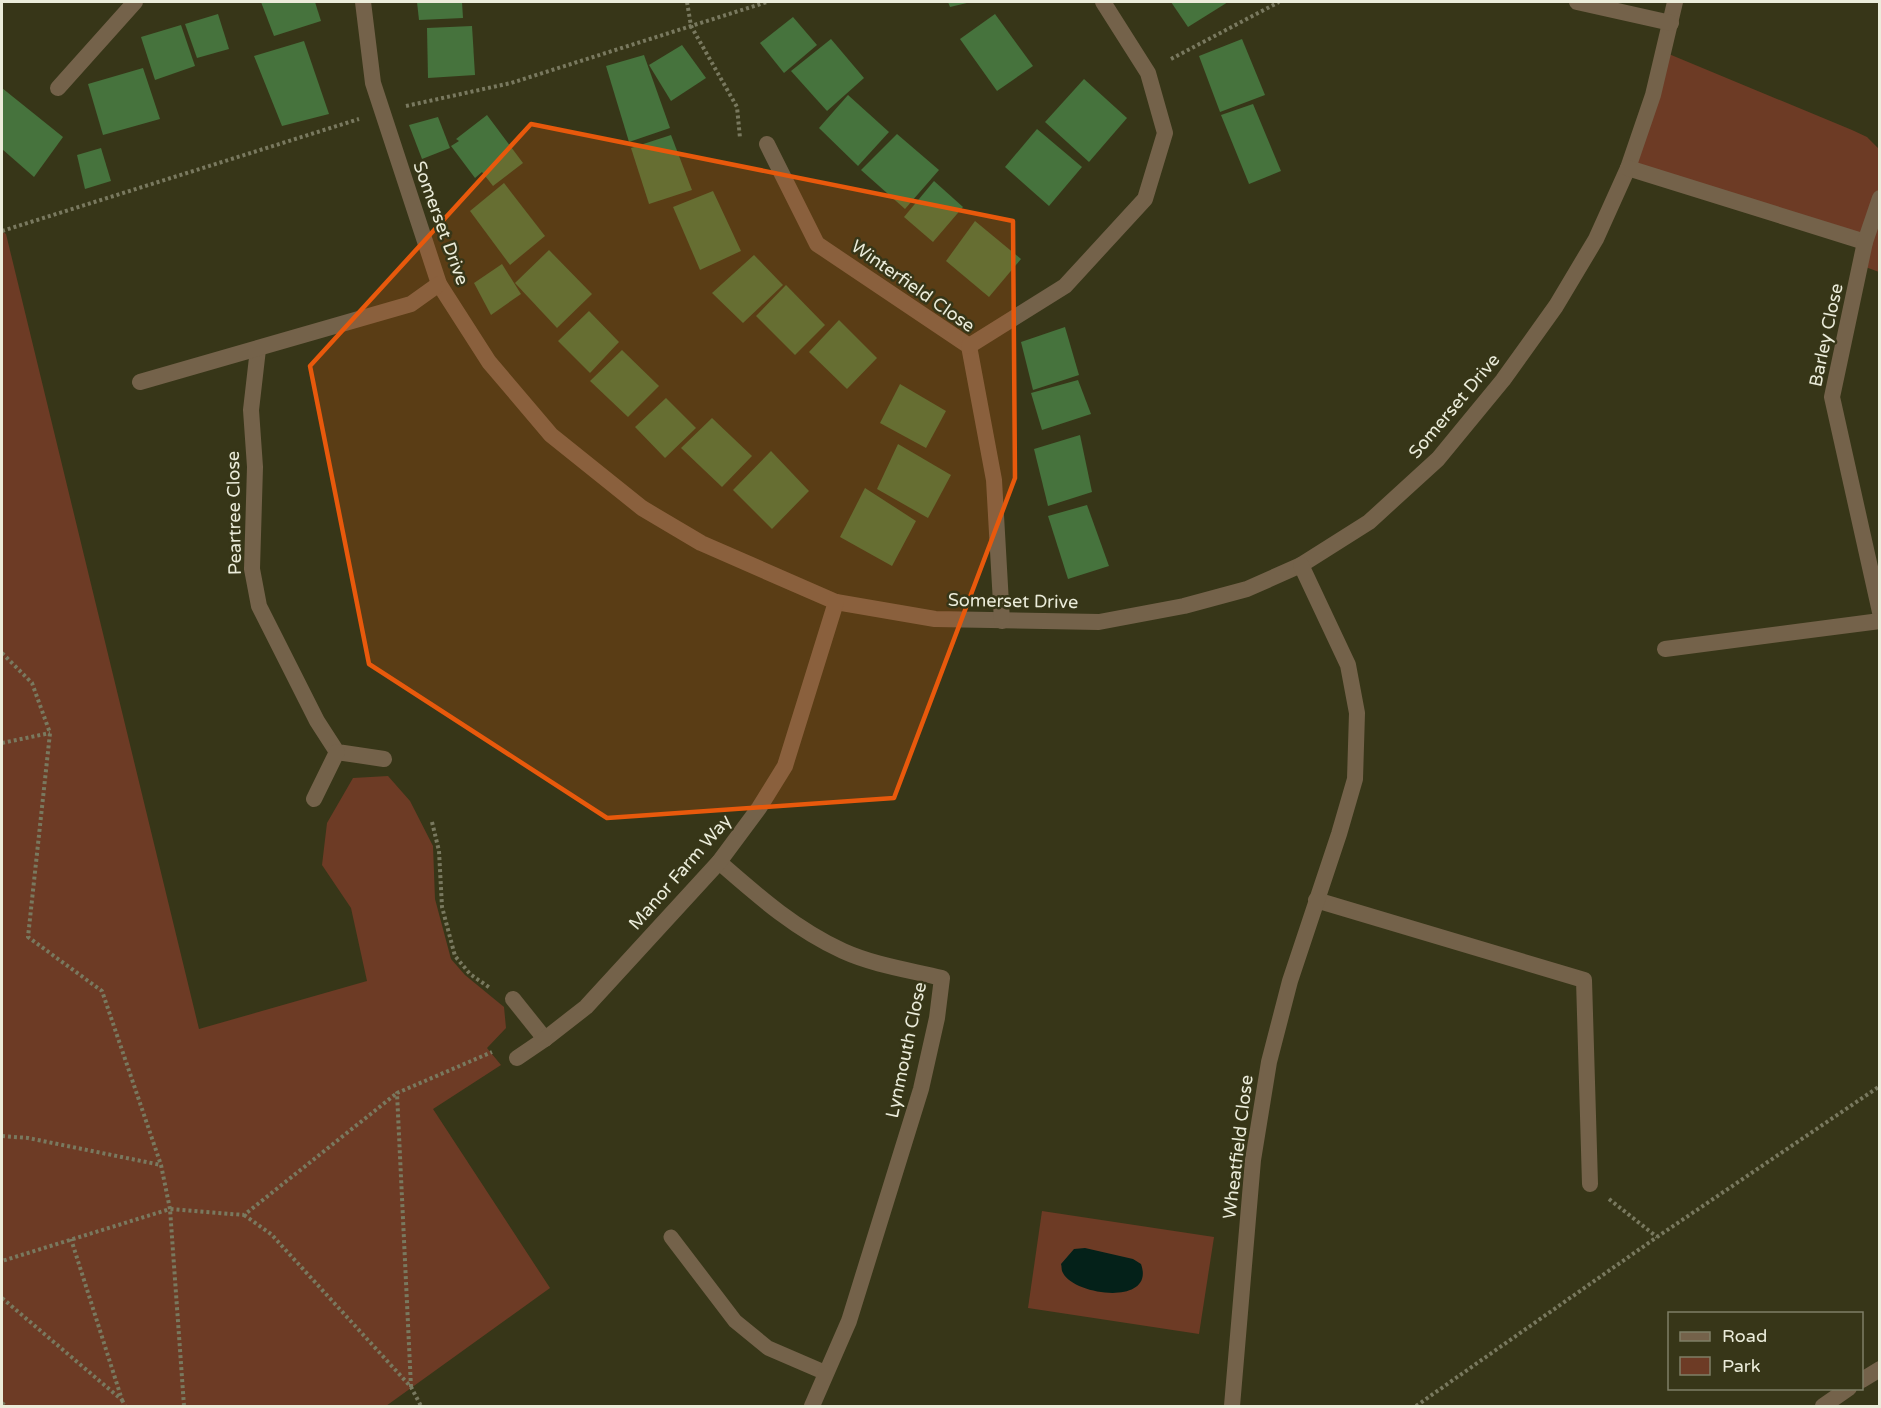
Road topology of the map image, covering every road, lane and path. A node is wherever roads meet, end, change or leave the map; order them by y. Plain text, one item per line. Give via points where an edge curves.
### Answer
1 (135, 2) edge
2 (363, 2) edge
3 (687, 2) edge
4 (1103, 2) edge
5 (1279, 2) edge
6 (1577, 2) edge
7 (1675, 2) edge
8 (1671, 23) junction
9 (1148, 73) junction
10 (58, 88) dead end
11 (767, 144) joint
12 (1628, 168) junction
13 (1880, 198) edge
14 (1865, 242) junction
15 (439, 284) junction
16 (969, 346) junction
17 (258, 349) junction
18 (140, 382) dead end
19 (1301, 565) junction
20 (836, 602) junction
21 (1880, 612) edge
22 (1002, 621) junction
23 (1880, 621) edge
24 (1665, 649) dead end
25 (2, 653) edge
26 (50, 733) junction
27 (2, 742) edge
28 (337, 752) junction
29 (384, 759) dead end
30 (314, 799) dead end
31 (432, 822) dead end
32 (719, 862) junction
33 (1316, 900) junction
34 (513, 999) joint
35 (545, 1039) junction
36 (517, 1058) joint
37 (1880, 1086) edge
38 (397, 1093) junction
39 (2, 1136) edge
40 (161, 1164) junction
41 (1590, 1184) joint
42 (170, 1209) junction
43 (244, 1215) junction
44 (671, 1237) dead end
45 (1657, 1237) junction
46 (71, 1239) junction
47 (2, 1262) edge
48 (2, 1298) edge
49 (1880, 1369) edge
50 (826, 1373) junction
51 (1863, 1379) edge
52 (411, 1387) junction
53 (1848, 1390) edge
54 (122, 1400) junction
55 (2, 1403) edge
56 (6, 1407) edge
57 (125, 1407) edge
58 (184, 1407) edge
59 (421, 1407) edge
60 (812, 1407) edge
61 (1232, 1407) edge
62 (1416, 1407) edge
63 (1823, 1407) edge

1 - 10 street
2 - 15 street, Somerset Drive via 373,83
3 - 11 path via 691,26 737,107 742,153
4 - 9 street
5 - 9 path
6 - 8 street
7 - 8 street, Somerset Drive
8 - 12 street, Somerset Drive via 1653,95
9 - 16 street via 1165,133 1145,199 1065,286
11 - 16 street, Winterfield Close via 818,244
12 - 14 street
12 - 19 street, Somerset Drive via 1596,239 1556,306 1503,380 1438,459 1369,522
13 - 14 street, Barley Close
14 - 21 street, Barley Close via 1832,397
15 - 17 street via 411,304
15 - 20 street, Somerset Drive via 489,362 560,443 642,508 701,543
16 - 22 street, Winterfield Close via 994,480
17 - 18 street
17 - 28 street, Peartree Close via 251,410 255,467 252,569 259,606 317,721
19 - 22 street, Somerset Drive via 1247,589 1099,622
19 - 33 street, Wheatfield Close via 1348,665 1357,713 1355,779
20 - 22 street, Somerset Drive via 935,619
20 - 32 street, Manor Farm Way via 785,766
23 - 24 street
25 - 26 path via 32,683
26 - 27 path
26 - 40 path via 28,937 102,991
28 - 29 street
28 - 30 street
31 - 34 path via 439,851 442,907 455,956 470,974
32 - 35 street, Manor Farm Way via 586,1007
32 - 50 street, Lynmouth Close via 772,909 818,938 845,952 942,978 921,1089 849,1321
33 - 41 street via 1584,980
33 - 61 street, Wheatfield Close via 1269,1062 1253,1160
34 - 35 street
35 - 36 street, Manor Farm Way
36 - 38 path via 490,1052
37 - 45 path
38 - 43 path
38 - 52 path
39 - 40 path
40 - 42 path
41 - 45 path
42 - 43 path
42 - 46 path
42 - 58 path
43 - 52 path via 271,1234
44 - 50 lane via 735,1321 768,1348
45 - 62 path
46 - 47 path
46 - 54 path
48 - 54 path
49 - 51 street
50 - 60 street, Lynmouth Close
52 - 59 path
53 - 63 street
54 - 57 path
55 - 56 path

